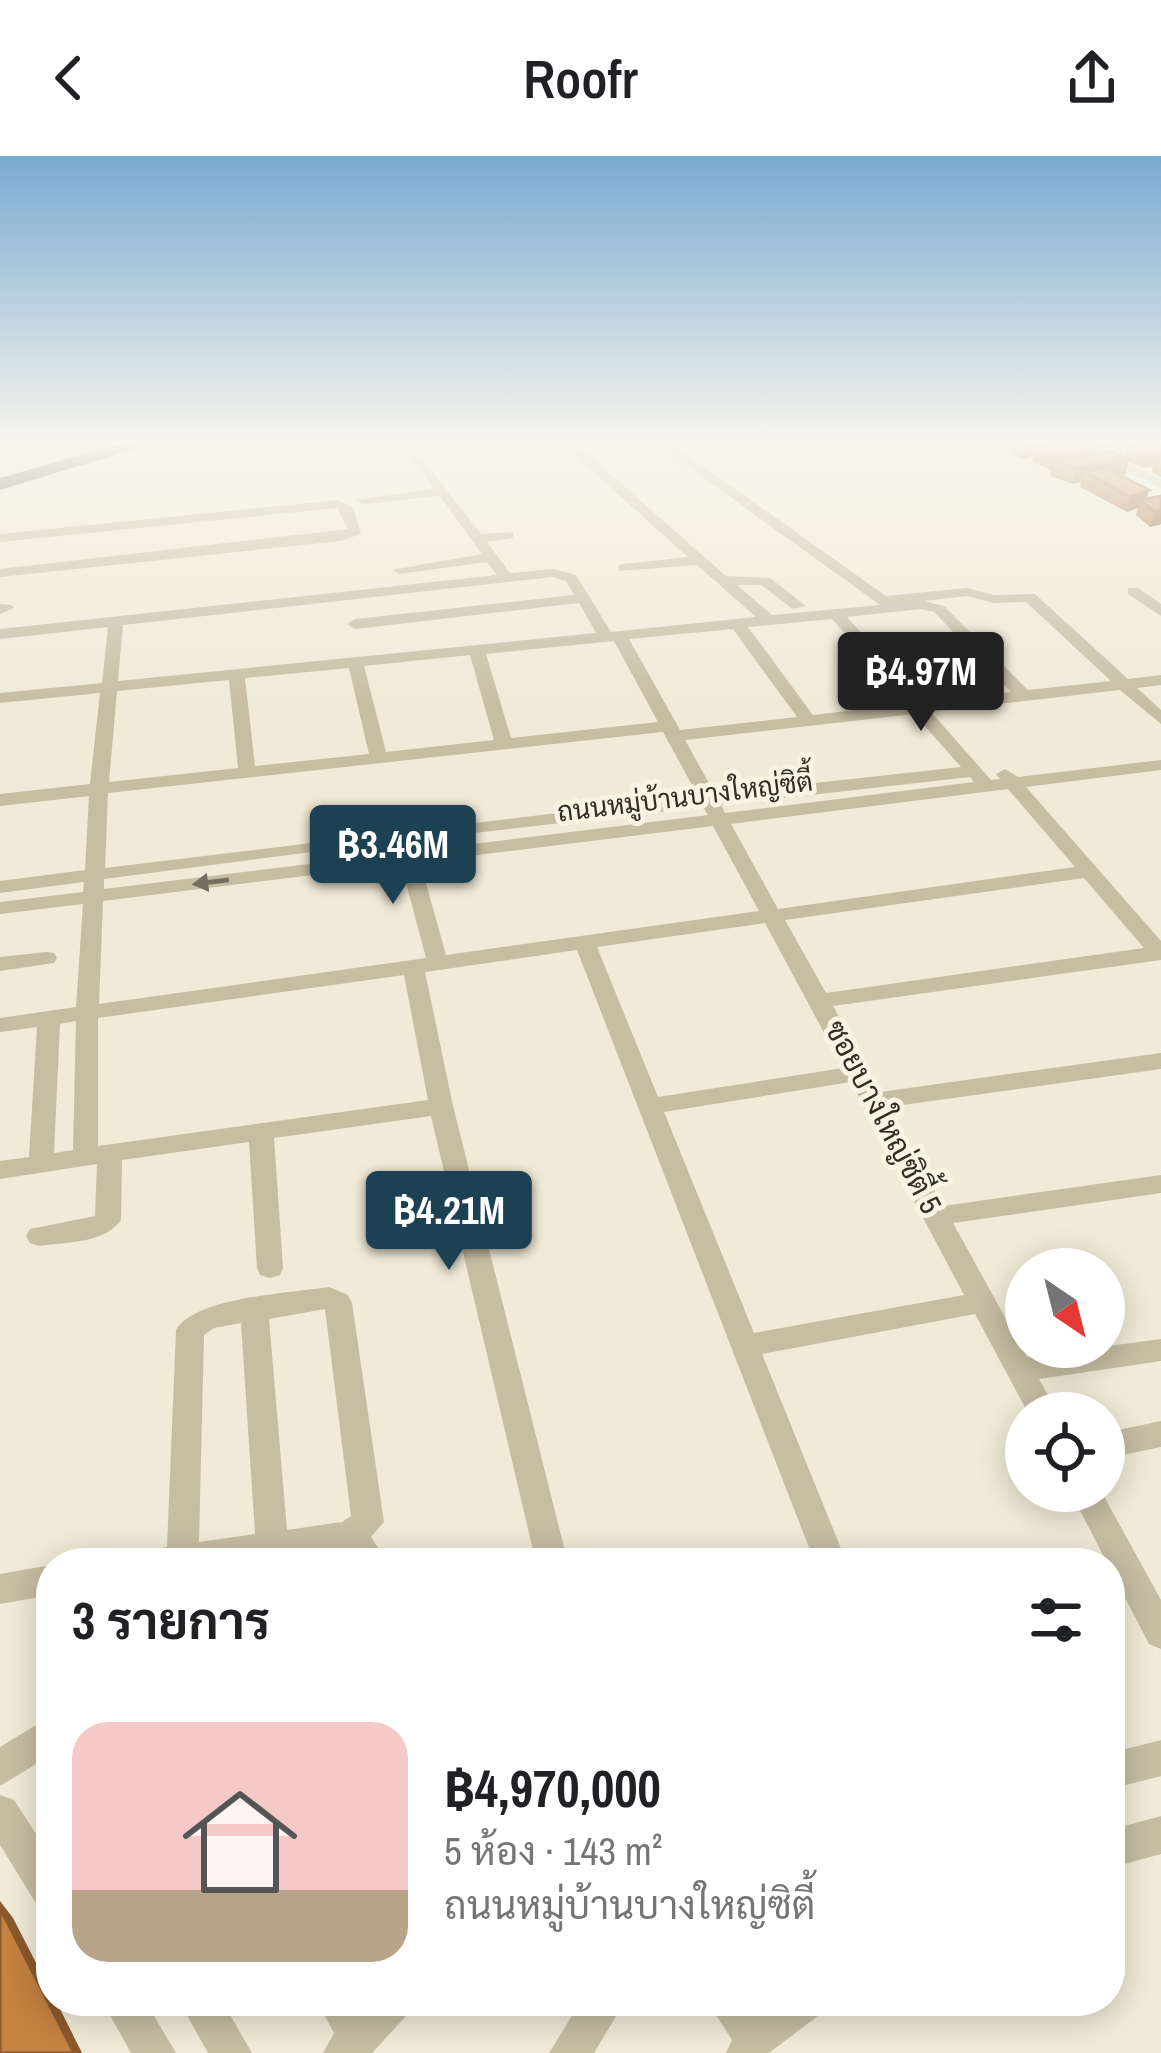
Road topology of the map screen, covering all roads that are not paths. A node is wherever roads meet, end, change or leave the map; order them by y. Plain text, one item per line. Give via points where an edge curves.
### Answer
1 (75, 531) edge
2 (356, 531) edge
3 (470, 531) edge
4 (665, 531) edge
5 (783, 531) edge
6 (508, 535) dead end
7 (0, 538) edge
8 (476, 539) junction
9 (489, 557) junction
10 (698, 560) junction
11 (623, 568) dead end
12 (399, 570) dead end
13 (0, 573) edge
14 (505, 576) junction
15 (723, 580) junction
16 (1133, 591) dead end
17 (346, 596) junction
18 (584, 598) junction
19 (798, 607) dead end
20 (1161, 611) edge
21 (836, 614) junction
22 (768, 620) junction
23 (116, 621) junction
24 (737, 623) junction
25 (355, 624) junction
26 (0, 634) edge
27 (613, 638) junction
28 (477, 651) junction
29 (361, 660) junction
30 (236, 673) junction
31 (1161, 680) edge
32 (1124, 685) junction
33 (112, 686) junction
34 (1024, 696) junction
35 (0, 698) edge
36 (919, 708) junction
37 (1161, 719) edge
38 (809, 721) junction
39 (671, 731) junction
40 (503, 742) junction
41 (1161, 749) edge
42 (378, 756) junction
43 (1161, 765) edge
44 (247, 771) junction
45 (1006, 776) junction
46 (982, 779) junction
47 (99, 788) junction
48 (0, 800) edge
49 (719, 812) junction
50 (402, 835) junction
51 (409, 857) junction
52 (1089, 871) junction
53 (95, 873) junction
54 (0, 887) edge
55 (94, 896) junction
56 (0, 908) edge
57 (776, 918) junction
58 (585, 944) junction
59 (1160, 953) edge
60 (46, 958) dead end
61 (0, 964) edge
62 (425, 966) junction
63 (821, 1001) junction
64 (87, 1013) junction
65 (50, 1018) junction
66 (0, 1025) edge
67 (1161, 1060) edge
68 (860, 1073) junction
69 (875, 1101) junction
70 (441, 1106) junction
71 (652, 1106) junction
72 (261, 1130) junction
73 (98, 1155) junction
74 (40, 1164) junction
75 (0, 1170) edge
76 (1161, 1184) edge
77 (937, 1216) junction
78 (39, 1236) dead end
79 (270, 1268) dead end
80 (982, 1302) junction
81 (254, 1310) junction
82 (746, 1346) junction
83 (1161, 1350) edge
84 (1019, 1370) junction
85 (1031, 1392) edge
86 (1161, 1434) edge
87 (1125, 1442) edge
88 (1095, 1512) edge
89 (350, 1535) junction
90 (272, 1544) junction
91 (171, 1548) edge
92 (248, 1548) edge
93 (330, 1548) edge
94 (360, 1548) edge
95 (547, 1548) edge
96 (825, 1548) edge
97 (1115, 1548) edge
98 (1125, 1567) edge
99 (36, 1582) edge
100 (0, 1588) edge
101 (1161, 1633) edge
102 (36, 1744) edge
103 (1161, 1758) edge
104 (1125, 1767) edge
105 (0, 1768) edge
106 (1, 1814) edge
107 (1161, 1835) edge
108 (1125, 1845) edge
109 (36, 1868) edge
110 (132, 2016) edge
111 (208, 2016) edge
112 (379, 2016) edge
113 (595, 2016) edge
114 (735, 2016) edge
115 (787, 2016) edge
116 (352, 2044) edge
117 (751, 2045) edge
118 (155, 2053) edge
119 (231, 2053) edge
120 (571, 2053) edge

1 - 7 street
2 - 13 street
3 - 8 street
4 - 10 street
5 - 32 street via 878,599 1030,597
6 - 8 street
8 - 9 street
9 - 12 street
9 - 14 street
10 - 11 street
10 - 15 street
14 - 17 street
14 - 18 street via 563,574
15 - 19 street via 765,581
15 - 22 street
16 - 20 street
17 - 23 street
17 - 25 street
18 - 25 street
18 - 27 street, ซอยบางใหญ่ซิตี้ 5
21 - 22 street
21 - 34 street via 939,608
21 - 36 street
22 - 24 street
23 - 26 street
23 - 33 street
24 - 27 street
24 - 38 street
25 - 29 street
27 - 28 street
27 - 39 street, ซอยบางใหญ่ซิตี้ 5
28 - 29 street
28 - 40 street
29 - 30 street
29 - 42 street
30 - 33 street
30 - 44 street
31 - 32 street
32 - 34 street
32 - 37 street
33 - 35 street
33 - 47 street
34 - 36 street
36 - 38 street
36 - 46 street
38 - 39 street
39 - 40 street
39 - 49 street, ซอยบางใหญ่ซิตี้ 5
40 - 42 street
41 - 45 street, ถนนหมู่บ้านบางใหญ่ซิตี้
42 - 44 street
43 - 45 street, ถนนหมู่บ้านบางใหญ่ซิตี้
44 - 47 street
45 - 46 street, ถนนหมู่บ้านบางใหญ่ซิตี้
45 - 52 street
46 - 49 street, ถนนหมู่บ้านบางใหญ่ซิตี้
47 - 48 street
47 - 53 street
49 - 50 street, ถนนหมู่บ้านบางใหญ่ซิตี้
49 - 51 street, ถนนหมู่บ้านบางใหญ่ซิตี้
49 - 57 street, ซอยบางใหญ่ซิตี้ 5
50 - 51 street
50 - 53 street, ถนนหมู่บ้านบางใหญ่ซิตี้
51 -> 55 street, ถนนหมู่บ้านบางใหญ่ซิตี้
51 - 62 street
52 - 57 street
52 - 59 street
53 - 54 street, ถนนหมู่บ้านบางใหญ่ซิตี้
53 - 55 street
55 - 56 street, ถนนหมู่บ้านบางใหญ่ซิตี้
55 - 64 street
57 - 58 street
57 - 63 street, ซอยบางใหญ่ซิตี้ 5
58 - 62 street
58 - 71 street
59 - 63 street
60 - 61 street
62 - 64 street
62 - 70 street
63 - 68 street, ซอยบางใหญ่ซิตี้ 5
64 - 65 street
64 - 73 street
65 - 66 street
65 - 74 street
67 - 69 street
68 - 69 street, ซอยบางใหญ่ซิตี้ 5
68 - 71 street
69 - 77 street, ซอยบางใหญ่ซิตี้ 5
70 - 72 street
70 - 95 street
71 - 82 street
72 - 73 street
72 - 79 street
73 - 74 street
73 - 78 street via 108,1220
74 - 75 street
76 - 77 street
77 - 80 street, ซอยบางใหญ่ซิตี้ 5
80 - 82 street
80 - 84 street, ซอยบางใหญ่ซิตี้ 5
81 - 89 street via 338,1303 368,1522
81 - 90 street
81 - 91 street via 207,1318 190,1330
82 - 96 street
83 - 84 street
84 - 85 street, ซอยบางใหญ่ซิตี้ 5
86 - 87 street
88 - 97 street
89 - 90 street
89 - 93 street
89 - 94 street
90 - 92 street
98 - 101 street
99 - 100 street
102 - 105 street
103 - 104 street
106 - 109 street
107 - 108 street
110 - 118 street
111 - 119 street
112 - 116 street
113 - 120 street
114 - 117 street
115 - 117 street

